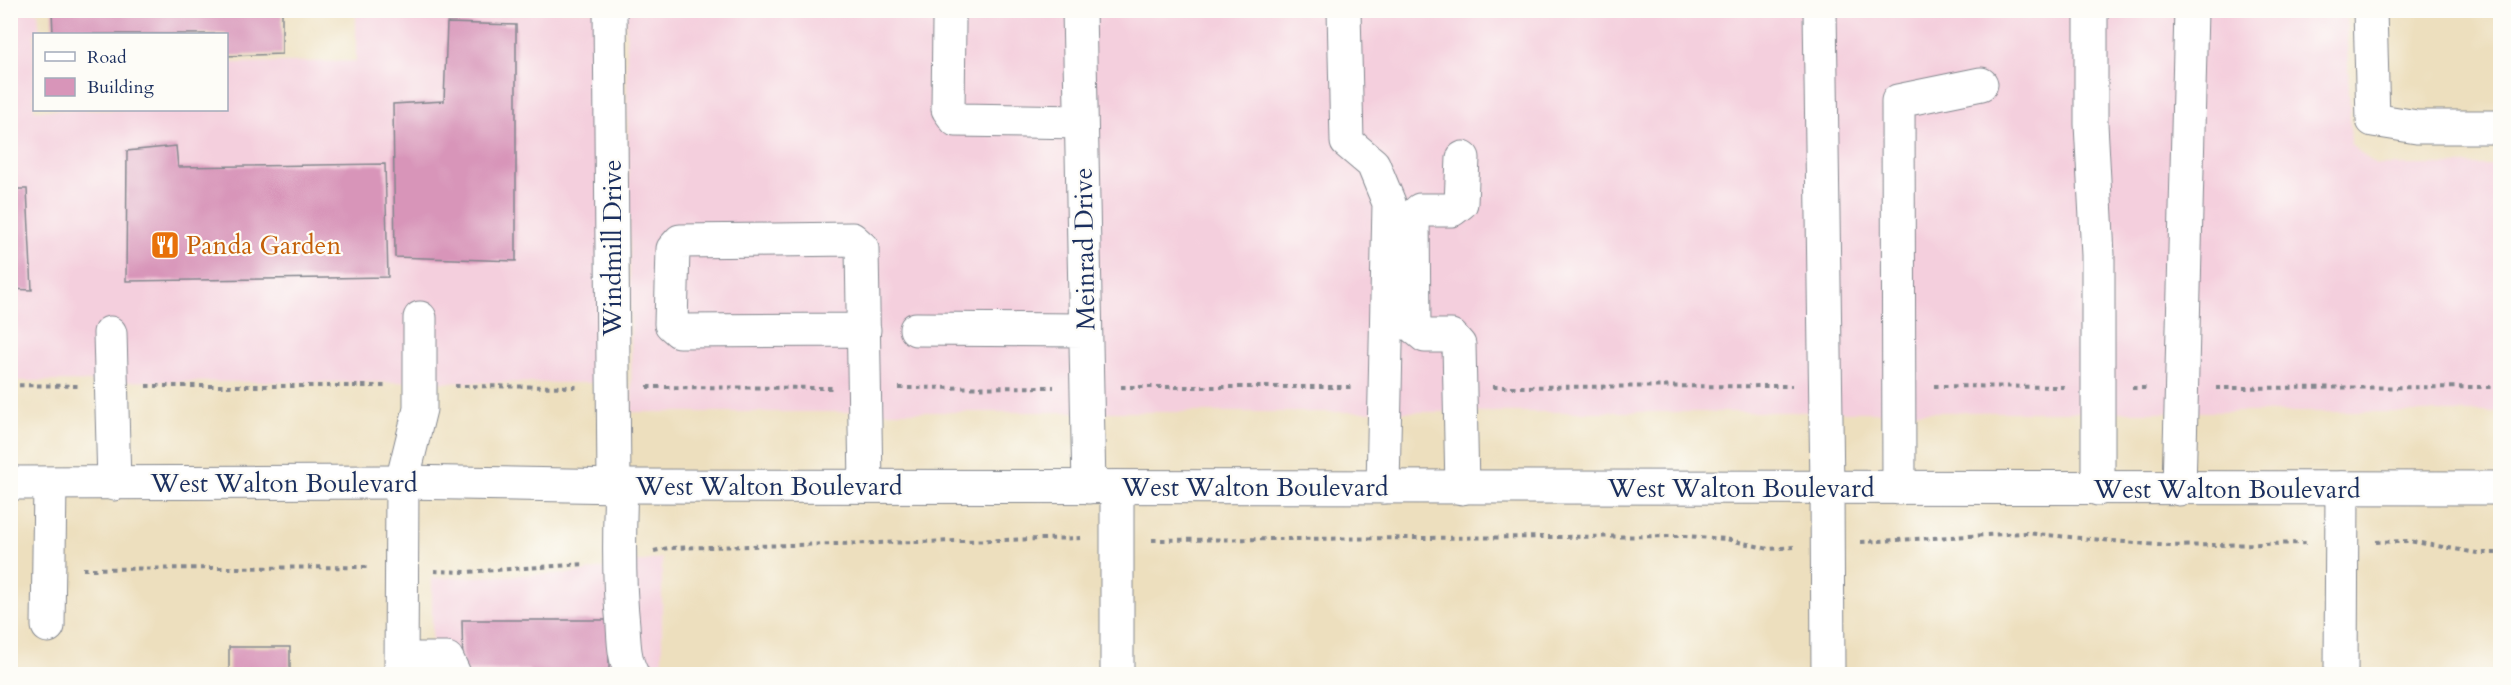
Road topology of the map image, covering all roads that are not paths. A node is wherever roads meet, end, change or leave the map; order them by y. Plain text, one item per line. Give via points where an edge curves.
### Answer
1 (610, 10) edge
2 (1078, 10) edge
3 (1344, 10) edge
4 (1820, 10) edge
5 (2091, 10) edge
6 (2191, 10) edge
7 (2370, 10) edge
8 (949, 22) dead end
9 (1981, 84) dead end
10 (1081, 122) junction
11 (2500, 127) edge
12 (1463, 158) dead end
13 (420, 318) dead end
14 (916, 329) dead end
15 (864, 330) junction
16 (1085, 330) junction
17 (110, 333) dead end
18 (402, 482) junction
19 (10, 483) edge
20 (50, 484) junction
21 (114, 484) junction
22 (618, 486) junction
23 (866, 486) junction
24 (1103, 487) junction
25 (1383, 487) junction
26 (1462, 488) junction
27 (1827, 488) junction
28 (1899, 488) junction
29 (2342, 488) junction
30 (2500, 488) edge
31 (2098, 489) junction
32 (2179, 489) junction
33 (48, 626) dead end
34 (401, 667) edge
35 (624, 671) edge
36 (454, 675) edge
37 (1117, 675) edge
38 (1828, 675) edge
39 (2341, 675) edge

1 - 22 main road, Windmill Drive
2 - 10 main road, Meinrad Drive
3 - 25 main road via 1347,142 1372,164 1389,203
4 - 27 main road
5 - 31 main road via 2091,130 2098,255
6 - 32 main road
7 - 11 main road via 2373,120 2416,127
8 - 10 main road via 948,109 956,120
9 - 28 main road via 1898,102
10 - 16 main road, Meinrad Drive
12 - 26 main road via 1461,202 1452,210 1420,210 1413,217 1414,327 1425,336 1451,336 1460,345
13 - 18 main road via 420,409
14 - 16 main road
15 - 15 main road via 862,248 852,238 680,241 673,249 671,324 679,331
15 - 23 main road
16 - 24 main road, Meinrad Drive via 1086,387
17 - 21 main road
18 - 21 main road, West Walton Boulevard
18 - 22 main road, West Walton Boulevard
18 - 34 main road
19 - 20 main road, West Walton Boulevard
20 - 21 main road, West Walton Boulevard
20 - 33 main road
22 - 23 main road, West Walton Boulevard
22 - 35 main road, Windmill Drive
23 - 24 main road, West Walton Boulevard
24 - 25 main road, West Walton Boulevard
24 - 37 main road, Meinrad Drive via 1117,539
25 - 26 main road, West Walton Boulevard
26 - 27 main road, West Walton Boulevard
27 - 28 main road, West Walton Boulevard
27 - 38 main road
28 - 31 main road, West Walton Boulevard
29 - 30 main road, West Walton Boulevard
29 - 32 main road, West Walton Boulevard
29 - 39 main road
31 - 32 main road, West Walton Boulevard
34 - 36 main road via 447,659

